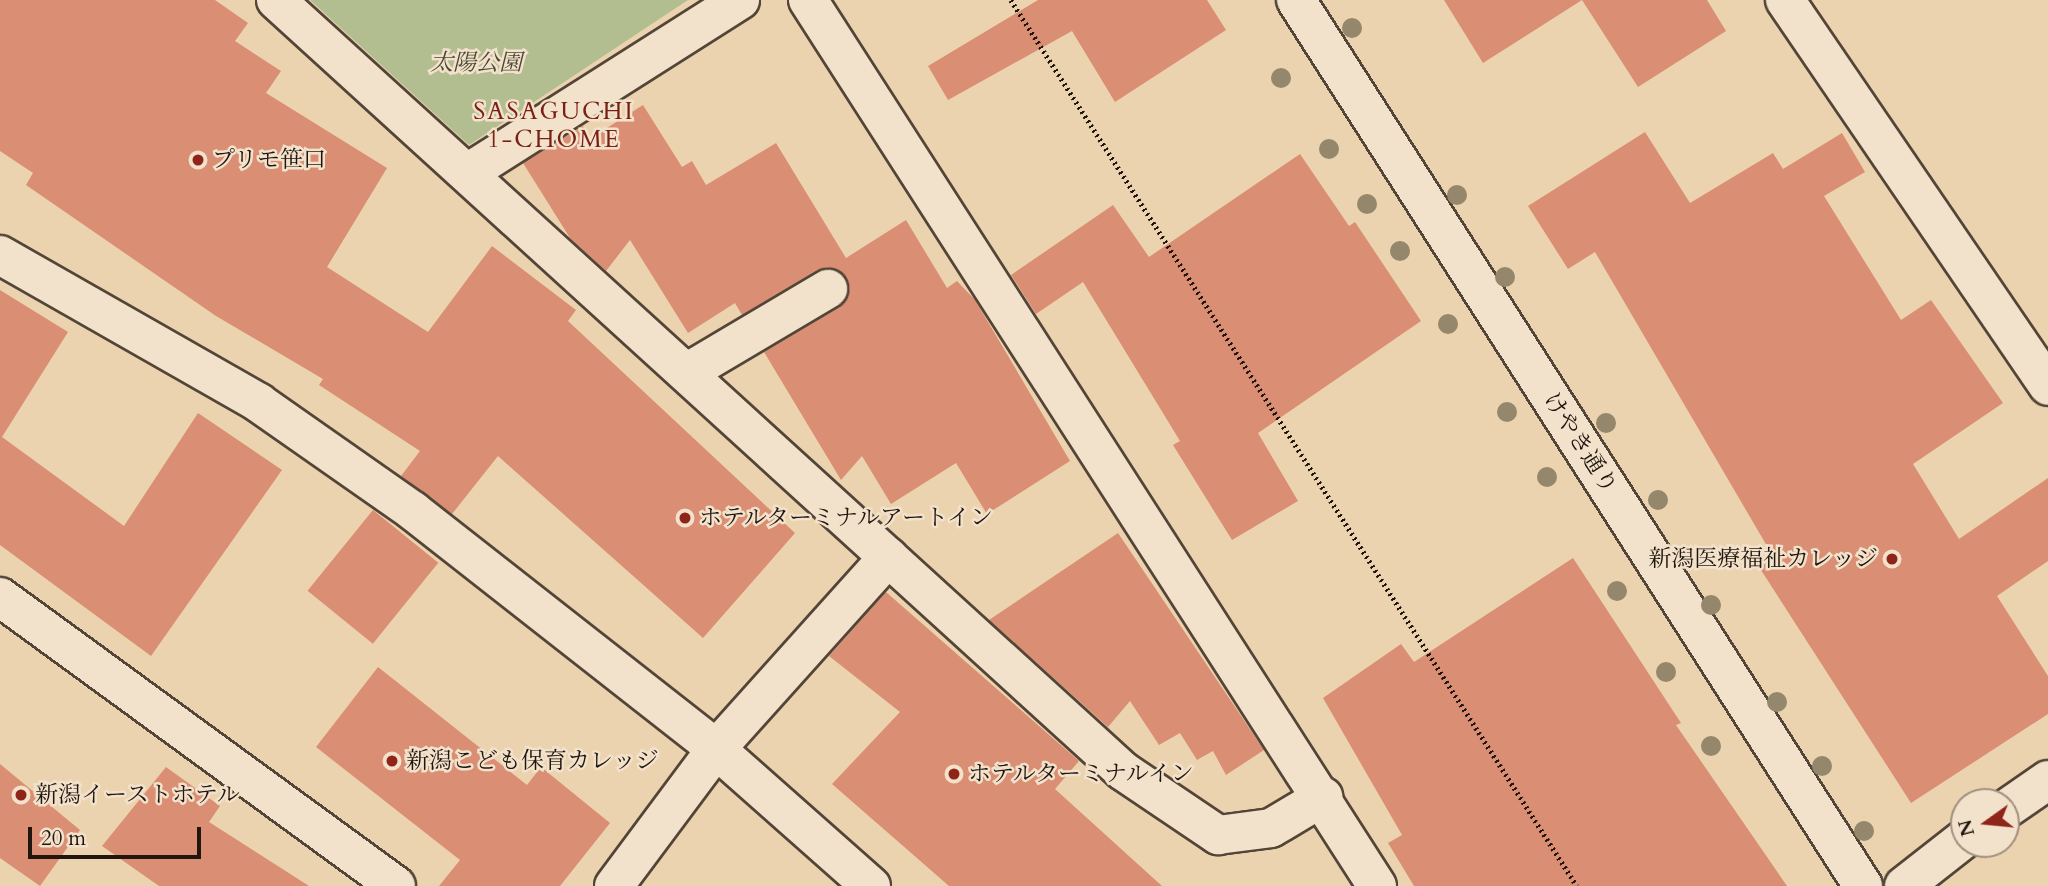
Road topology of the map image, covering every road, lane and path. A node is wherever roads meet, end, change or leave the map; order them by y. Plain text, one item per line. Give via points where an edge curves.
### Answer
1 (276, 0) edge
2 (740, 0) edge
3 (808, 0) edge
4 (1011, 0) edge
5 (1296, 0) edge
6 (1785, 0) edge
7 (469, 172) junction
8 (0, 255) edge
9 (828, 289) dead end
10 (688, 372) junction
11 (2048, 386) edge
12 (888, 556) junction
13 (0, 597) edge
14 (716, 750) junction
15 (2048, 780) edge
16 (1323, 797) junction
17 (2020, 800) edge
18 (1950, 850) edge
19 (396, 886) edge
20 (614, 886) edge
21 (871, 886) edge
22 (1377, 886) edge
23 (1577, 886) edge
24 (1863, 886) edge
25 (1904, 886) edge

1 - 7 street
2 - 7 street
3 - 16 street
4 - 23 path
5 - 24 street, けやき通り
6 - 11 street
7 - 10 street
8 - 14 street via 259,403 413,511
9 - 10 street
10 - 12 street
12 - 14 street
12 - 16 street via 1123,771 1217,835 1271,828
13 - 19 street
14 - 20 street
14 - 21 street
15 - 17 street
16 - 22 street
18 - 25 street

